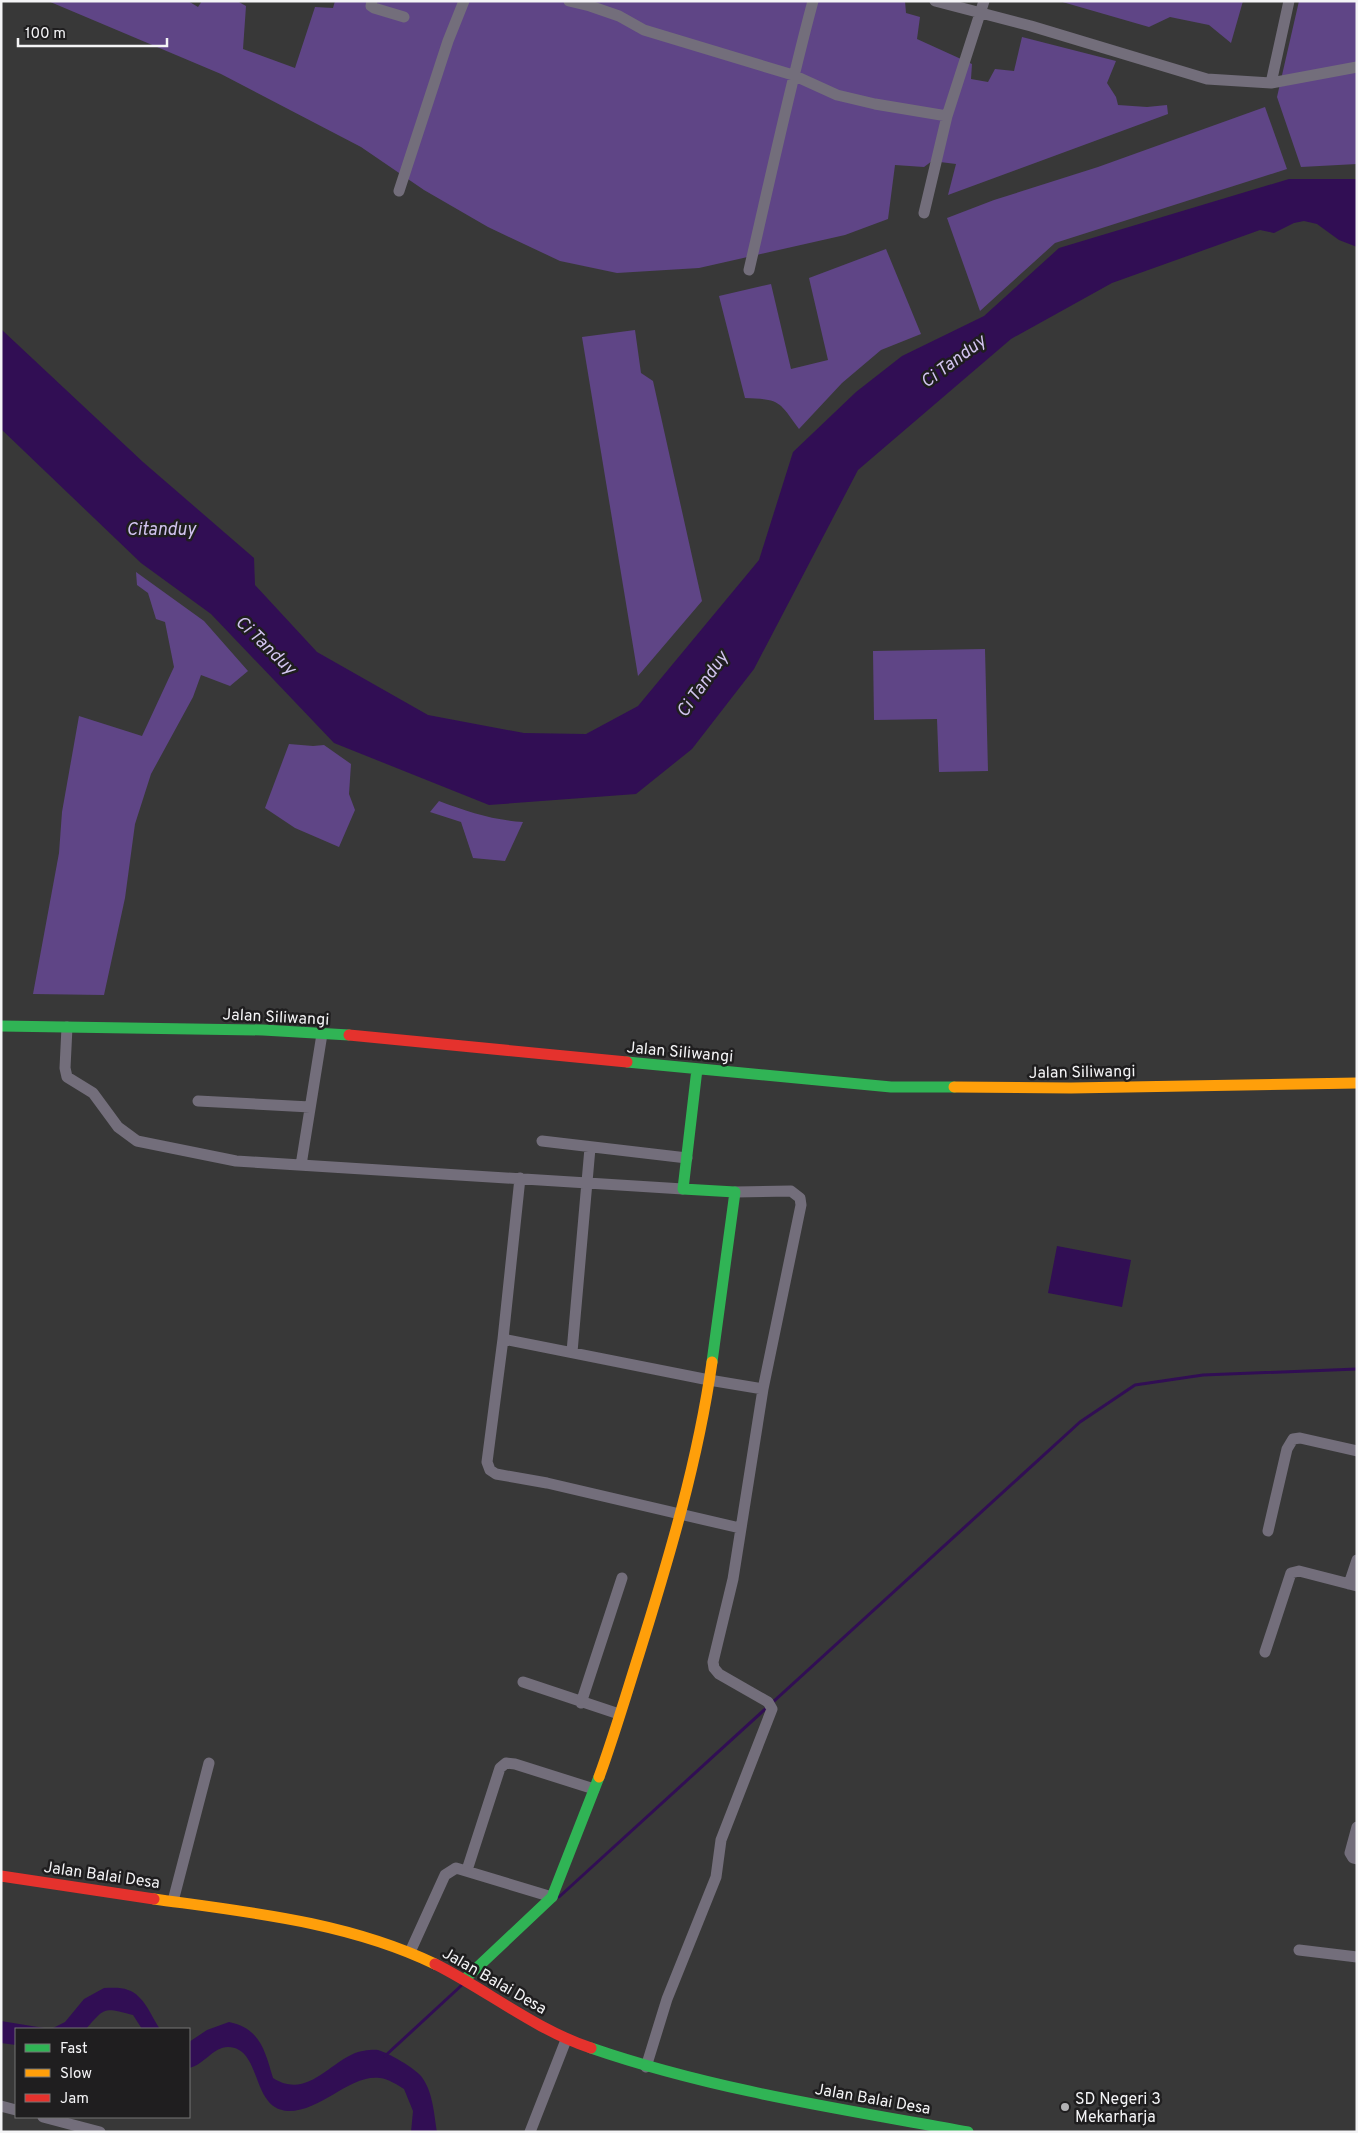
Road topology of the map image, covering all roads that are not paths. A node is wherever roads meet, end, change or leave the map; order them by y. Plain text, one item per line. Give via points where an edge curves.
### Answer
1 (372, 1) edge
2 (464, 1) edge
3 (569, 1) edge
4 (813, 1) edge
5 (935, 1) edge
6 (984, 1) edge
7 (1289, 1) edge
8 (590, 4) edge
9 (979, 14) junction
10 (404, 17) dead end
11 (1357, 67) edge
12 (793, 75) junction
13 (1271, 83) junction
14 (947, 116) junction
15 (399, 191) dead end
16 (924, 213) dead end
17 (749, 270) dead end
18 (1, 1026) edge
19 (67, 1027) junction
20 (322, 1034) junction
21 (697, 1069) junction
22 (1357, 1083) edge
23 (198, 1101) dead end
24 (310, 1107) junction
25 (542, 1140) dead end
26 (590, 1148) junction
27 (687, 1158) junction
28 (301, 1165) junction
29 (520, 1178) junction
30 (588, 1184) junction
31 (683, 1189) junction
32 (735, 1192) junction
33 (503, 1339) junction
34 (572, 1352) junction
35 (709, 1380) junction
36 (763, 1389) junction
37 (1357, 1451) edge
38 (681, 1515) junction
39 (740, 1528) junction
40 (1268, 1531) dead end
41 (1357, 1560) edge
42 (622, 1578) dead end
43 (1353, 1585) edge
44 (1265, 1652) dead end
45 (523, 1682) dead end
46 (581, 1703) junction
47 (620, 1714) junction
48 (209, 1763) dead end
49 (594, 1789) junction
50 (1357, 1827) edge
51 (1357, 1859) edge
52 (467, 1870) junction
53 (1, 1876) edge
54 (552, 1897) junction
55 (173, 1901) junction
56 (1299, 1950) dead end
57 (410, 1952) junction
58 (1357, 1957) edge
59 (466, 1979) junction
60 (566, 2040) junction
61 (646, 2068) junction
62 (1, 2106) edge
63 (15, 2110) edge
64 (47, 2118) edge
65 (100, 2132) edge
66 (530, 2132) edge
67 (968, 2132) edge

1 - 10 street via 374,8
2 - 15 street
3 - 8 street
4 - 12 street
5 - 9 street
6 - 9 street
7 - 13 street
8 - 12 street via 644,30
9 - 13 street via 1031,26 1207,79
9 - 14 street
11 - 13 street
12 - 14 street via 837,95
12 - 17 street
14 - 16 street
18 - 19 main road, Jalan Siliwangi
19 - 20 main road, Jalan Siliwangi
19 - 28 street via 67,1077 93,1093 128,1136 137,1141 236,1161
20 - 21 main road, Jalan Siliwangi
20 - 24 street
21 - 22 main road, Jalan Siliwangi via 891,1087
21 - 27 main road
23 - 24 street
24 - 28 street
25 - 26 street
26 - 27 street
26 - 30 street
27 - 31 main road
28 - 29 street
29 - 30 street
29 - 33 street
30 - 31 street
30 - 34 street
31 - 32 main road
32 - 35 main road
32 - 36 street via 791,1192 800,1198 801,1205
33 - 34 street
33 - 38 street via 487,1462 490,1470 496,1474
34 - 35 street
35 - 36 street
35 - 38 main road
36 - 39 street
37 - 40 street via 1293,1439 1287,1449
38 - 39 street
38 - 47 main road
39 - 61 street via 714,1668 770,1705 721,1840 716,1877 667,1999
41 - 43 street
42 - 46 street
43 - 44 street via 1299,1571 1292,1573
45 - 46 street
46 - 47 street
47 - 49 main road
48 - 55 street
49 - 52 street via 506,1764 500,1768
49 - 54 main road
50 - 51 street via 1350,1853
52 - 54 street
52 - 57 street via 456,1868 445,1875
53 - 55 main road, Jalan Balai Desa
54 - 59 main road
55 - 57 main road, Jalan Balai Desa via 347,1932
56 - 58 street
57 - 59 main road, Jalan Balai Desa
59 - 60 main road, Jalan Balai Desa
60 - 61 main road, Jalan Balai Desa
60 - 66 street
61 - 67 main road, Jalan Balai Desa via 766,2096
62 - 63 street
64 - 65 street

